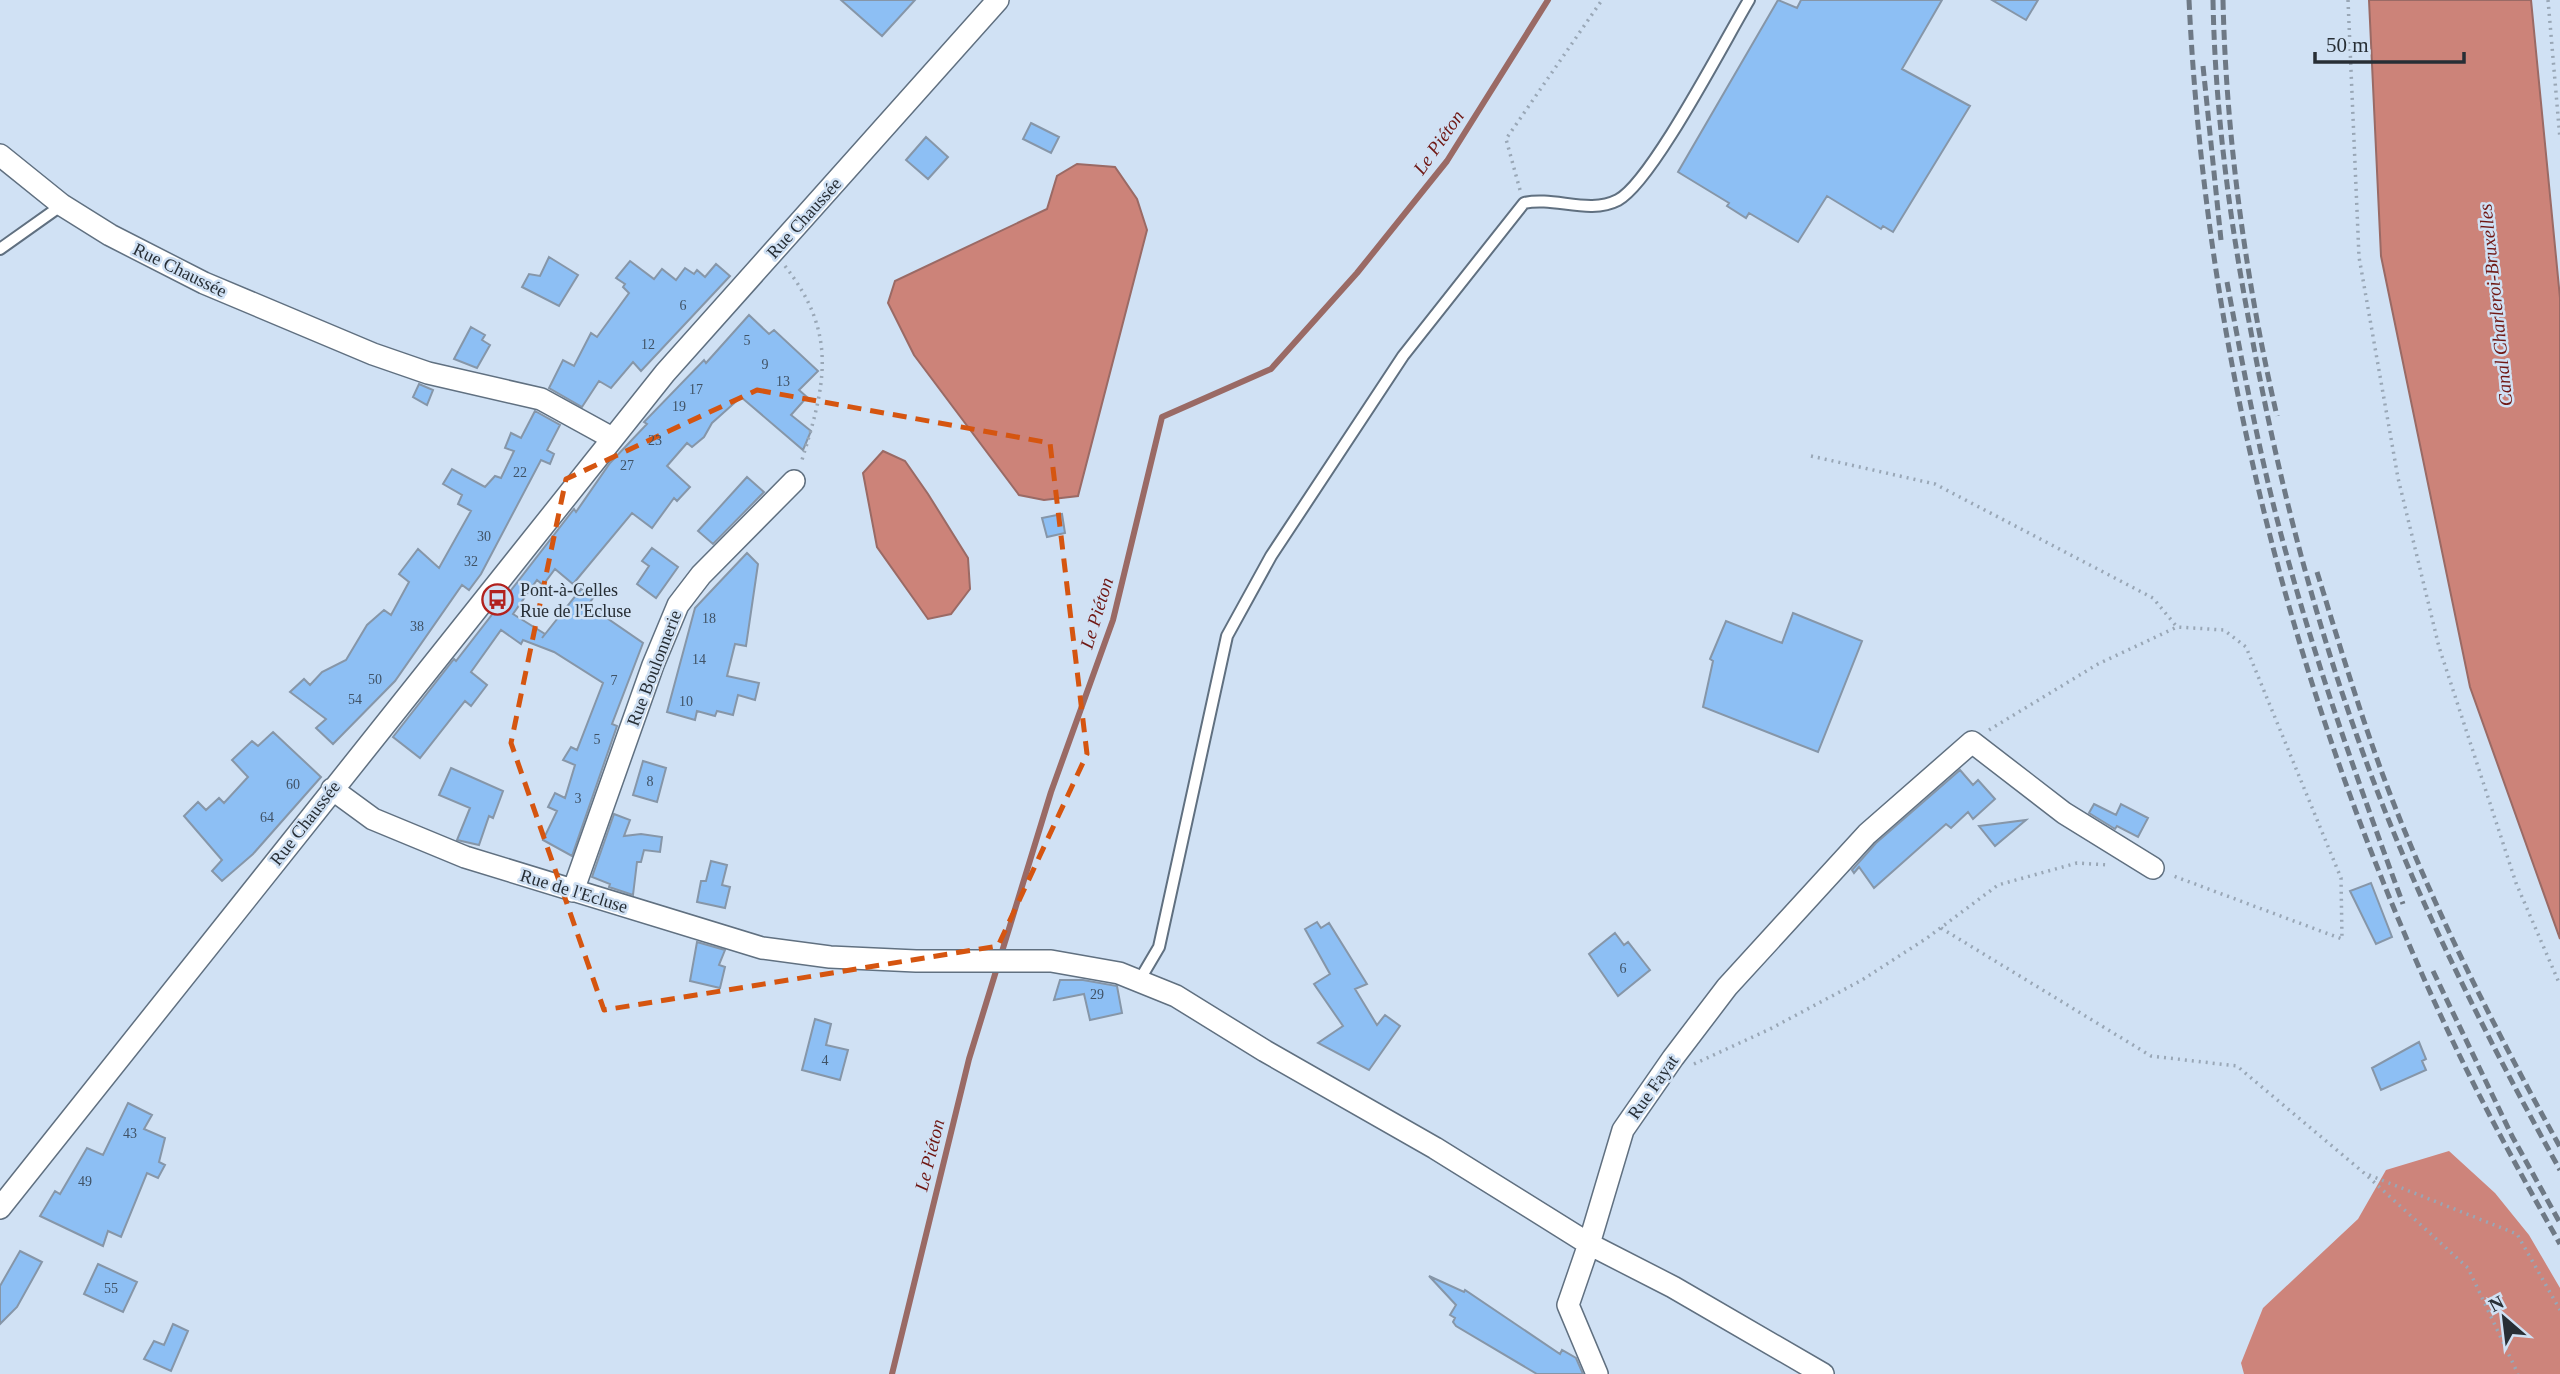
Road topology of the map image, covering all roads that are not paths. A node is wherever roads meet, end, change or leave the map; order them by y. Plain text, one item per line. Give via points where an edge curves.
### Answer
1 (998, 0) edge
2 (1749, 0) edge
3 (0, 155) edge
4 (62, 205) junction
5 (0, 249) edge
6 (611, 438) junction
7 (794, 481) road end
8 (332, 789) junction
9 (2154, 868) road end
10 (573, 891) junction
11 (1139, 981) junction
12 (0, 1208) edge
13 (1589, 1244) junction
14 (1597, 1374) edge
15 (1823, 1374) edge

1 - 6 street, Rue Chaussée
2 - 11 lane via 1660,153 1634,186 1618,200 1595,205 1538,199 1524,202 1403,356 1271,556 1227,636 1159,947
3 - 4 street, Rue Chaussée
4 - 5 lane
4 - 6 street, Rue Chaussée via 147,256 204,283 428,373 541,399
6 - 8 street, Rue Chaussée
7 - 10 street, Rue Boulonnerie via 701,575 678,605
8 - 10 street, Rue de l'Ecluse via 373,819 414,838
8 - 12 street, Rue Chaussée
9 - 13 street, Rue Fayat via 2064,813 1972,742 1867,834 1727,987 1623,1130
10 - 11 street, Rue de l'Ecluse via 762,947 830,957 1051,961
11 - 13 street via 1176,996
13 - 14 street, Rue Fayat via 1568,1305
13 - 15 street

